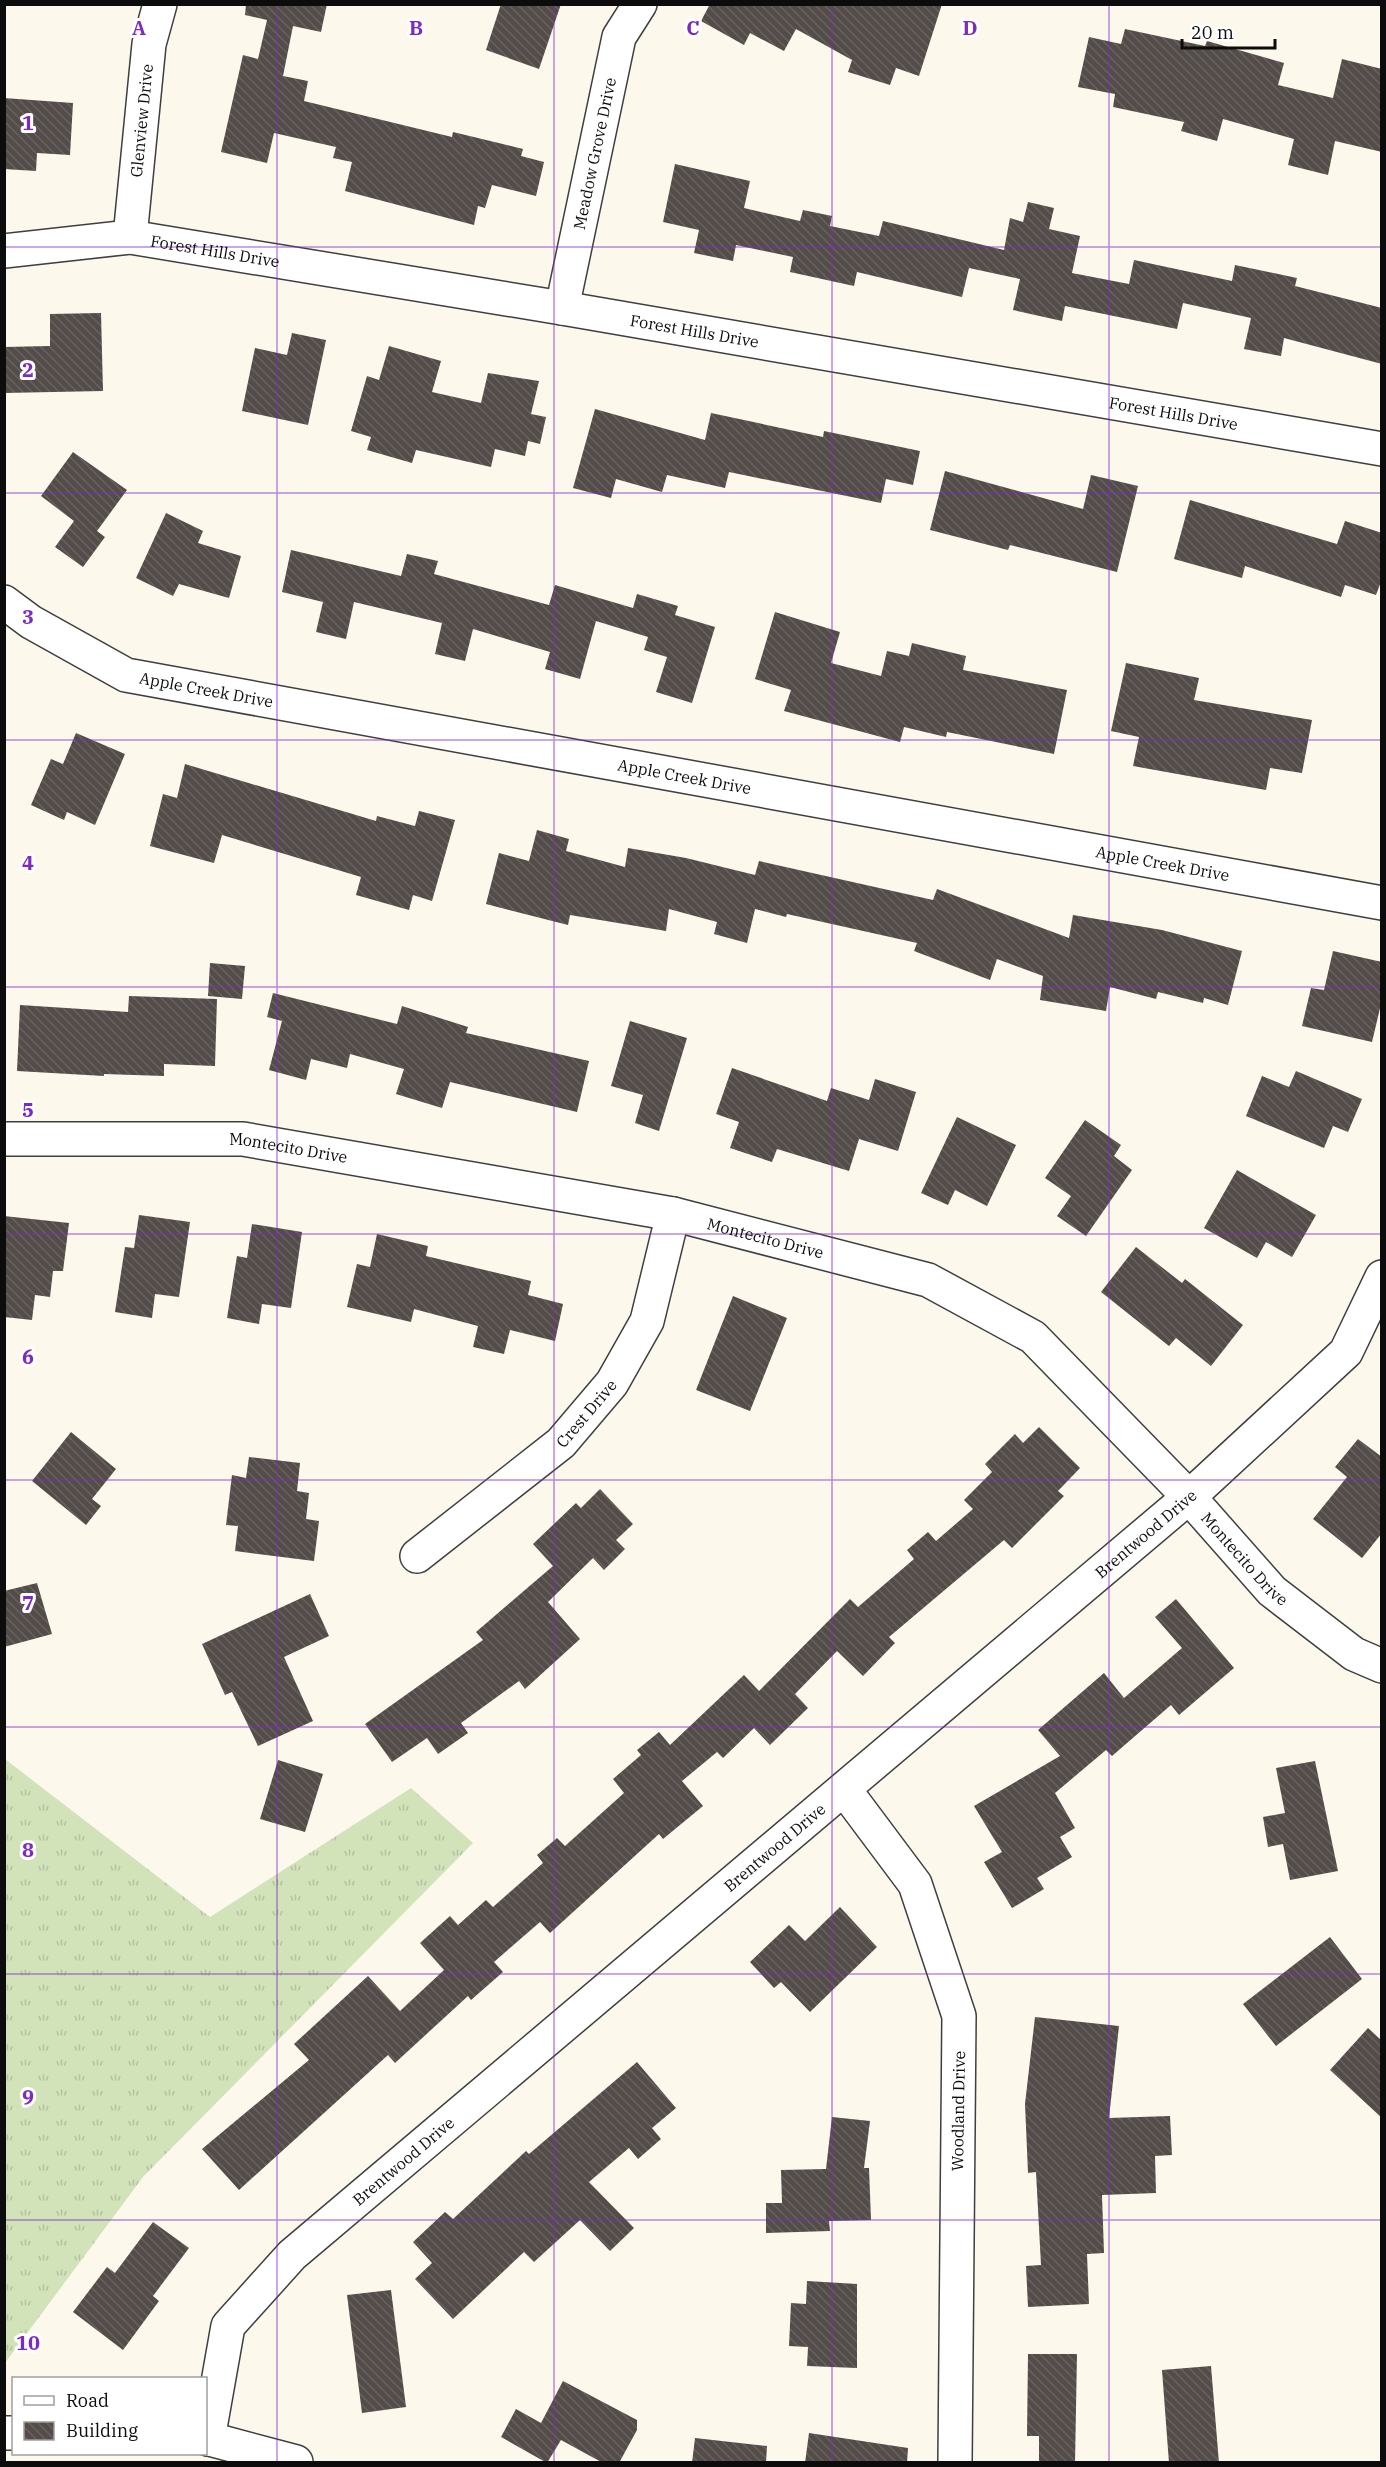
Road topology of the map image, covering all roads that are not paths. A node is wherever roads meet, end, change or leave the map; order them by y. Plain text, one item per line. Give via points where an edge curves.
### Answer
1 (160, 4) edge
2 (640, 4) edge
3 (130, 237) junction
4 (4, 251) edge
5 (562, 308) junction
6 (1382, 449) edge
7 (4, 602) edge
8 (1382, 903) edge
9 (4, 1139) edge
10 (673, 1214) junction
11 (1382, 1277) edge
12 (1189, 1497) junction
13 (417, 1556) dead end
14 (1382, 1666) edge
15 (844, 1789) junction
16 (207, 2438) edge
17 (296, 2463) edge
18 (955, 2463) edge

1 - 3 street, Glenview Drive via 149,44
2 - 5 street, Meadow Grove Drive via 619,38
3 - 4 street, Forest Hills Drive
3 - 5 street, Forest Hills Drive
5 - 6 street, Forest Hills Drive
7 - 8 street, Apple Creek Drive via 31,622 126,675
9 - 10 street, Montecito Drive via 243,1139
10 - 12 street, Montecito Drive via 928,1280 1033,1336
10 - 13 street, Crest Drive via 648,1321 612,1383 561,1443
11 - 12 street, Brentwood Drive via 1346,1352
12 - 14 street, Montecito Drive via 1272,1591 1354,1654
12 - 15 street, Brentwood Drive
15 - 16 street, Brentwood Drive via 292,2255 228,2326
15 - 18 street, Woodland Drive via 915,1884 959,2016
16 - 17 street

